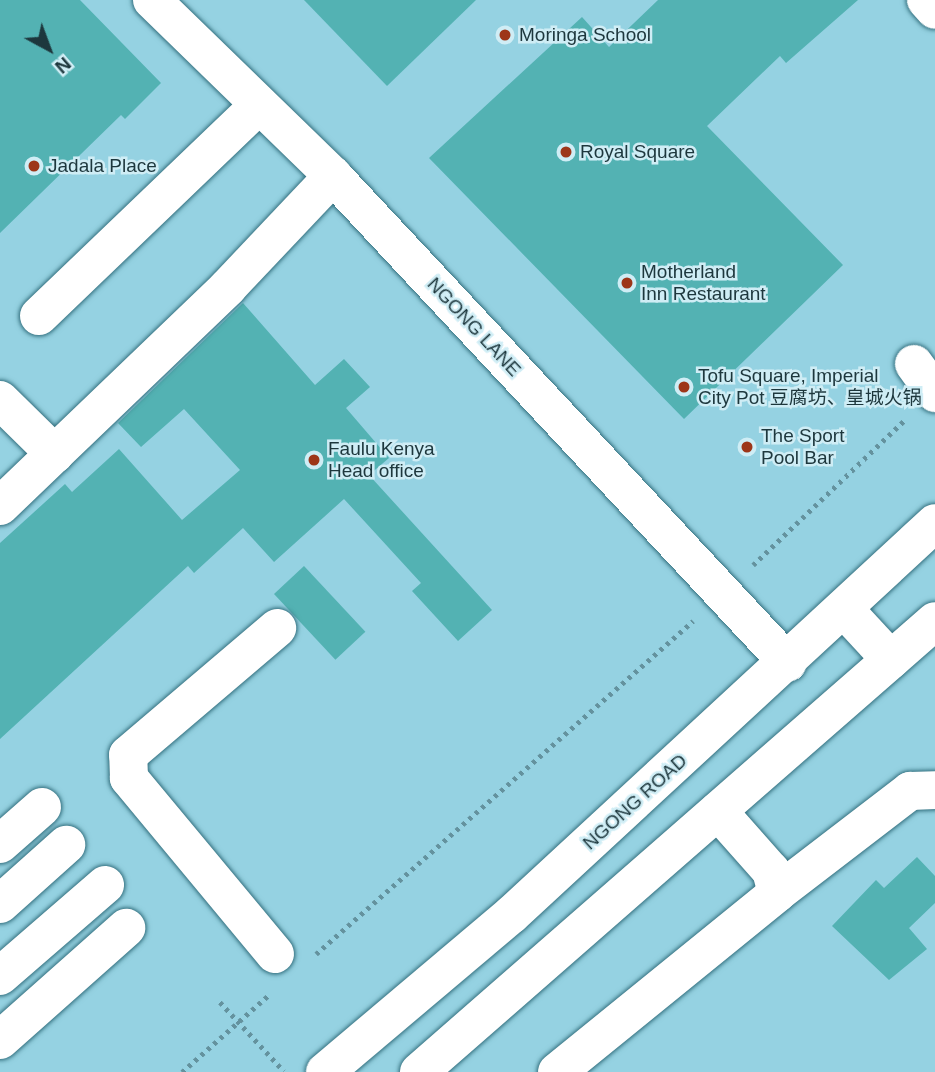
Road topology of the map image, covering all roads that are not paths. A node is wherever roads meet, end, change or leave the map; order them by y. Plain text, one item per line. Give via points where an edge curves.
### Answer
1 (152, 0) edge
2 (926, 0) edge
3 (935, 10) edge
4 (259, 105) junction
5 (333, 176) junction
6 (39, 316) dead end
7 (0, 400) edge
8 (55, 454) junction
9 (0, 506) edge
10 (935, 523) edge
11 (844, 609) junction
12 (935, 621) edge
13 (277, 628) dead end
14 (891, 660) junction
15 (788, 663) junction
16 (935, 790) edge
17 (42, 807) dead end
18 (718, 811) junction
19 (0, 844) edge
20 (66, 845) dead end
21 (105, 885) dead end
22 (777, 893) junction
23 (0, 904) edge
24 (126, 928) dead end
25 (289, 966) road end
26 (0, 976) edge
27 (0, 1040) edge
28 (325, 1072) edge
29 (419, 1072) edge
30 (557, 1072) edge

1 - 4 main road, NGONG LANE
2 - 3 main road
4 - 5 main road, NGONG LANE
4 - 6 main road
5 - 8 main road
5 - 15 main road, NGONG LANE
7 - 8 main road
8 - 9 main road
10 - 11 main road, NGONG ROAD
11 - 14 main road
11 - 15 main road, NGONG ROAD
12 - 14 main road
13 - 25 main road via 128,755 129,778
14 - 18 main road
15 - 28 main road, NGONG ROAD via 511,915
16 - 22 main road via 910,791
17 - 19 main road
18 - 22 main road via 771,871
18 - 29 main road
20 - 23 main road
21 - 26 main road
22 - 30 main road
24 - 27 main road

